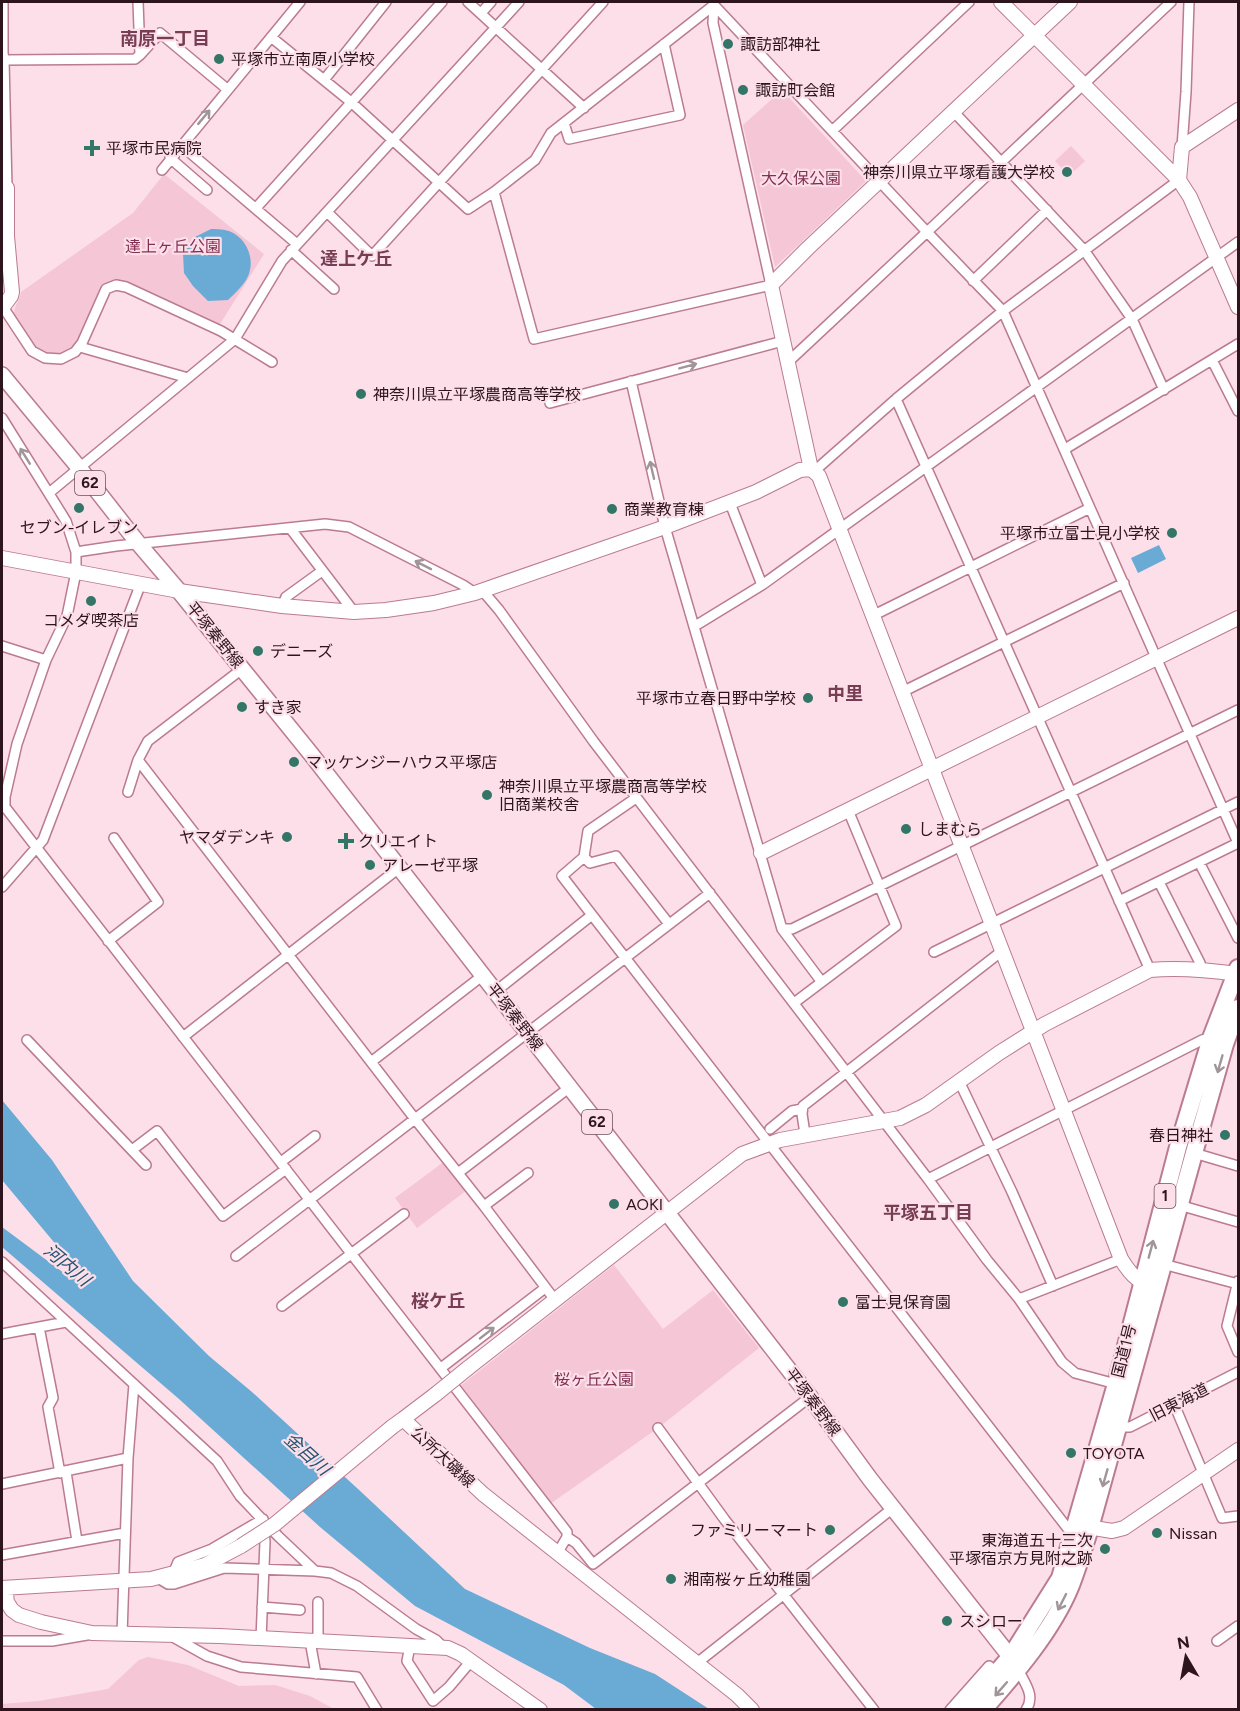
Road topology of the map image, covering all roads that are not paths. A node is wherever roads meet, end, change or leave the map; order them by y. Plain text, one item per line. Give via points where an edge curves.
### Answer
1 (3, 2) edge
2 (138, 2) edge
3 (300, 2) edge
4 (386, 2) edge
5 (442, 2) edge
6 (468, 2) edge
7 (491, 2) edge
8 (519, 2) edge
9 (603, 2) edge
10 (969, 2) edge
11 (1001, 2) edge
12 (1070, 2) edge
13 (1171, 2) edge
14 (1189, 2) edge
15 (713, 3) edge
16 (481, 13) junction
17 (496, 27) junction
18 (1034, 36) junction
19 (271, 37) junction
20 (663, 44) junction
21 (140, 55) junction
22 (3, 60) edge
23 (541, 69) junction
24 (324, 80) junction
25 (1083, 85) junction
26 (227, 89) junction
27 (351, 102) junction
28 (584, 108) junction
29 (953, 111) junction
30 (1239, 111) edge
31 (564, 123) junction
32 (832, 130) junction
33 (393, 139) junction
34 (181, 145) junction
35 (1182, 147) junction
36 (170, 158) junction
37 (1002, 162) junction
38 (162, 170) dead end
39 (1179, 180) junction
40 (879, 181) junction
41 (439, 182) junction
42 (7, 188) joint
43 (207, 190) dead end
44 (494, 192) junction
45 (256, 208) junction
46 (1047, 210) junction
47 (327, 212) junction
48 (927, 232) junction
49 (1239, 242) edge
50 (294, 247) junction
51 (1084, 250) junction
52 (1217, 256) junction
53 (973, 281) junction
54 (771, 285) junction
55 (334, 289) dead end
56 (2, 307) edge
57 (1239, 307) edge
58 (1003, 311) junction
59 (1132, 319) junction
60 (235, 339) junction
61 (783, 341) junction
62 (1239, 344) edge
63 (80, 347) junction
64 (1212, 360) junction
65 (272, 362) dead end
66 (787, 363) junction
67 (2, 375) edge
68 (188, 378) junction
69 (631, 381) junction
70 (1037, 387) junction
71 (1164, 390) junction
72 (896, 399) junction
73 (550, 403) dead end
74 (1239, 411) edge
75 (2, 418) edge
76 (1065, 449) junction
77 (927, 467) junction
78 (80, 469) junction
79 (812, 469) junction
80 (49, 493) junction
81 (730, 503) junction
82 (1090, 508) junction
83 (666, 527) junction
84 (290, 528) junction
85 (838, 531) junction
86 (138, 543) junction
87 (76, 552) junction
88 (2, 558) edge
89 (971, 567) junction
90 (322, 570) junction
91 (76, 572) junction
92 (141, 583) junction
93 (1124, 583) junction
94 (762, 585) junction
95 (179, 591) junction
96 (478, 592) junction
97 (282, 606) junction
98 (354, 612) junction
99 (872, 616) junction
100 (1239, 618) edge
101 (694, 626) junction
102 (1005, 642) junction
103 (2, 646) edge
104 (1157, 658) junction
105 (46, 660) junction
106 (242, 669) junction
107 (902, 692) junction
108 (1239, 710) edge
109 (1038, 717) junction
110 (1191, 734) junction
111 (138, 760) junction
112 (932, 770) junction
113 (128, 792) dead end
114 (1071, 793) junction
115 (636, 798) junction
116 (1239, 802) edge
117 (3, 807) edge
118 (1223, 809) junction
119 (848, 810) junction
120 (114, 838) dead end
121 (962, 847) junction
122 (36, 848) junction
123 (761, 853) junction
124 (584, 857) junction
125 (1199, 862) junction
126 (1104, 867) junction
127 (399, 868) junction
128 (1159, 882) junction
129 (2, 887) edge
130 (881, 887) junction
131 (710, 892) junction
132 (1119, 901) junction
133 (592, 915) junction
134 (992, 923) junction
135 (669, 924) junction
136 (782, 929) junction
137 (1239, 938) edge
138 (108, 941) junction
139 (1002, 951) junction
140 (934, 952) dead end
141 (288, 955) junction
142 (625, 958) junction
143 (1201, 969) junction
144 (1150, 970) junction
145 (1238, 972) edge
146 (482, 976) junction
147 (821, 981) junction
148 (496, 991) junction
149 (794, 1002) junction
150 (1237, 1016) edge
151 (1033, 1031) junction
152 (528, 1033) junction
153 (183, 1037) junction
154 (1211, 1038) junction
155 (27, 1040) dead end
156 (371, 1062) junction
157 (846, 1071) junction
158 (959, 1081) junction
159 (570, 1087) junction
160 (802, 1109) junction
161 (1063, 1110) junction
162 (415, 1119) junction
163 (884, 1121) junction
164 (805, 1134) junction
165 (315, 1136) dead end
166 (769, 1136) junction
167 (990, 1147) junction
168 (132, 1150) junction
169 (1194, 1153) junction
170 (146, 1165) dead end
171 (283, 1166) junction
172 (1239, 1166) edge
173 (458, 1173) junction
174 (528, 1173) dead end
175 (928, 1179) junction
176 (310, 1200) junction
177 (1179, 1205) junction
178 (484, 1206) junction
179 (667, 1212) junction
180 (404, 1214) dead end
181 (1239, 1222) edge
182 (352, 1253) junction
183 (236, 1256) dead end
184 (1121, 1259) junction
185 (2, 1262) edge
186 (1163, 1264) junction
187 (1238, 1283) edge
188 (1149, 1285) junction
189 (1053, 1286) junction
190 (545, 1288) junction
191 (1018, 1299) junction
192 (555, 1300) junction
193 (282, 1306) dead end
194 (66, 1322) junction
195 (39, 1327) junction
196 (2, 1334) edge
197 (1239, 1352) edge
198 (441, 1368) junction
199 (1239, 1372) edge
200 (134, 1384) junction
201 (1116, 1384) junction
202 (810, 1397) junction
203 (1174, 1404) junction
204 (397, 1423) junction
205 (1119, 1427) junction
206 (658, 1428) dead end
207 (1239, 1450) edge
208 (128, 1458) junction
209 (63, 1473) junction
210 (1203, 1474) junction
211 (699, 1483) junction
212 (2, 1484) edge
213 (893, 1508) junction
214 (1239, 1516) edge
215 (263, 1519) junction
216 (1080, 1529) junction
217 (125, 1533) junction
218 (567, 1537) junction
219 (77, 1541) junction
220 (558, 1552) junction
221 (2, 1555) edge
222 (264, 1569) junction
223 (315, 1571) junction
224 (173, 1574) junction
225 (158, 1578) junction
226 (124, 1582) junction
227 (3, 1588) edge
228 (784, 1595) junction
229 (318, 1602) dead end
230 (262, 1607) junction
231 (300, 1610) dead end
232 (1239, 1626) edge
233 (92, 1633) junction
234 (122, 1635) junction
235 (170, 1635) junction
236 (261, 1638) junction
237 (2, 1641) edge
238 (1217, 1641) dead end
239 (314, 1642) junction
240 (410, 1646) junction
241 (443, 1647) junction
242 (471, 1661) junction
243 (697, 1663) junction
244 (1015, 1663) junction
245 (997, 1673) junction
246 (316, 1674) junction
247 (377, 1710) edge
248 (540, 1710) edge
249 (752, 1710) edge
250 (874, 1710) edge
251 (950, 1710) edge
252 (964, 1710) edge
253 (983, 1710) edge
254 (1026, 1710) edge

1 - 22 street
2 - 21 street
3 - 19 street
4 - 24 street
5 - 27 street
6 - 16 street
7 - 16 street
8 - 17 street
9 - 23 street
10 - 32 street
11 - 18 street
12 - 18 street
13 - 25 street
14 - 35 street
15 - 20 street
15 - 32 street
15 - 54 street via 713,22
16 - 17 street
17 - 23 street
17 - 33 street
18 - 25 street
18 - 29 street
19 - 24 street
19 - 26 street
20 - 28 street
20 - 31 street via 680,115 569,139
21 - 22 street via 135,59
21 - 26 street via 160,33
22 - 42 street
23 - 28 street
23 - 41 street
24 - 27 street
25 - 37 street
25 - 39 street
34 -> 26 street
27 - 33 street
27 - 45 street
28 - 31 street
29 - 37 street
29 - 40 street
30 - 35 street
31 - 44 street via 551,133 535,160
32 - 40 street
33 - 41 street
33 - 47 street
34 - 36 street
34 - 45 street
35 - 39 street
36 - 38 street
36 - 43 street
37 - 46 street
37 - 48 street
39 - 51 street
39 - 52 street
40 - 48 street
40 - 54 street
41 - 44 street via 468,208
41 - 47 street via 372,256
42 - 56 street via 12,292
44 - 54 street via 534,339
45 - 50 street
46 - 51 street
46 - 53 street
47 - 50 street
48 - 53 street
48 - 66 street
49 - 52 street
50 - 55 street
50 - 60 street
51 - 58 street
51 - 59 street
52 - 57 street
52 - 59 street
53 - 58 street
54 - 61 street
56 - 63 street via 38,355 61,359
58 - 70 street
58 - 72 street
59 - 70 street
59 - 71 street
60 - 63 street via 116,285 106,289
60 - 65 street
60 - 68 street
61 - 66 street
69 -> 61 street
62 - 64 street
63 - 68 street
64 - 71 street
64 - 74 street
66 - 79 street
67 - 78 main road, 平塚秦野線 / 62
68 - 78 street
69 - 73 street
83 -> 69 street
70 - 76 street
70 - 77 street
71 - 76 street
72 - 77 street
72 - 79 street
80 -> 75 street
76 - 82 street
77 - 85 street
77 - 89 street
78 - 80 street
78 - 86 main road, 平塚秦野線 / 62
79 - 81 street via 800,470
79 - 85 street via 819,476
80 - 87 street via 66,522
81 - 83 street
81 - 94 street
82 - 89 street
82 - 93 street
83 - 96 street
83 - 101 street
84 - 86 street
84 - 90 street
96 -> 84 street via 349,527 325,524
85 - 94 street
85 - 99 street
86 - 87 street
86 - 95 main road, 平塚秦野線 / 62
87 - 91 street
88 - 91 street
89 - 99 street
89 - 102 street
90 - 97 street via 286,597
90 - 98 street
91 - 92 street
91 - 105 street via 67,616
92 - 95 street
92 - 122 street via 43,840
93 - 102 street
93 - 104 street
94 - 101 street
95 - 97 street
95 - 106 main road, 平塚秦野線 / 62
96 - 98 street via 434,603
96 - 115 street via 499,610
97 - 98 street
99 - 107 street
100 - 104 street
101 - 123 street
102 - 107 street
102 - 109 street
103 - 105 street
104 - 109 street
104 - 110 street
105 - 117 street via 16,744
106 - 111 street via 148,741
106 - 127 main road, 平塚秦野線 / 62
107 - 112 street
108 - 110 street
109 - 112 street
109 - 114 street
110 - 114 street
110 - 118 street
111 - 113 street
111 - 141 street
112 - 119 street
112 - 121 street
114 - 121 street
114 - 126 street
115 - 124 street via 588,831
115 - 131 street
116 - 118 street
117 - 122 street
118 - 125 street via 1239,843
118 - 126 street
119 - 123 street
119 - 130 street
120 - 138 street via 158,902
121 - 130 street
121 - 134 street
122 - 129 street
122 - 138 street
123 - 136 street
124 - 133 street via 562,876
124 - 135 street via 590,863 616,856
125 - 128 street
125 - 137 street
126 - 132 street
126 - 134 street
127 - 141 street
127 - 146 main road, 平塚秦野線 / 62
128 - 132 street
128 - 143 street
130 - 136 street via 792,929
130 - 147 street via 896,926
131 - 135 street
131 - 149 street
132 - 144 street
133 - 142 street
133 - 148 street
134 - 139 street
134 - 140 street
135 - 142 street
136 - 147 street
138 - 153 street
139 - 151 street
139 - 157 street
141 - 153 street
141 - 156 street
142 - 152 street
142 - 166 street
143 - 144 street
143 - 145 street
144 - 151 street
145 - 154 highway, 国道1号 / 1
146 - 148 main road, 平塚秦野線 / 62
146 - 156 street
147 - 149 street
148 - 152 main road, 平塚秦野線 / 62
149 - 157 street
150 -> 169 highway, 国道1号 / 1 via 1225,1044
151 - 158 street
151 - 161 street
152 - 159 main road, 平塚秦野線 / 62
152 - 162 street
153 - 171 street
154 - 161 street
188 -> 154 highway, 国道1号 / 1 via 1178,1147
155 - 168 street
156 - 162 street
157 - 160 street
157 - 163 street
158 - 163 street via 926,1105
158 - 167 street
159 - 173 street
159 - 179 main road, 平塚秦野線 / 62
160 - 164 street
160 - 166 street via 792,1111
161 - 167 street
161 - 184 street
162 - 173 street
162 - 176 street
163 - 164 street
163 - 175 street
164 - 166 street
165 - 171 street
166 - 179 street
166 - 216 street
167 - 175 street
167 - 189 street
168 - 170 street
168 - 171 street via 157,1131 223,1215
169 - 172 street
169 - 177 highway, 国道1号 / 1
171 - 176 street
173 - 178 street
174 - 178 street
175 - 191 street
176 - 182 street
176 - 183 street
177 - 181 street
177 - 186 highway, 国道1号 / 1
178 - 190 street
179 - 192 street
179 - 202 main road, 平塚秦野線 / 62
180 - 182 street
182 - 193 street
182 - 198 street
184 - 188 street via 1131,1275
184 - 189 street
185 - 194 street
186 - 187 street
186 - 188 highway, 国道1号 / 1
187 - 197 street via 1227,1326
188 - 201 highway, 国道1号 / 1
188 - 205 highway, 国道1号 / 1
189 - 191 street
190 - 192 street
198 -> 190 street
191 - 201 street via 1072,1372
192 - 204 street, bridge
194 - 195 street
194 - 200 street
195 - 196 street
195 - 209 street via 53,1398 48,1407
198 - 218 street
199 - 203 street, 旧東海道
200 - 208 street
200 - 215 street via 217,1461 240,1496
201 - 216 highway, 国道1号 / 1
202 - 211 street
202 - 213 main road, 平塚秦野線 / 62
203 - 205 street, 旧東海道 via 1130,1427
203 - 210 street
204 - 220 street, 公所大磯線
204 - 224 street, 公所大磯線, bridge via 275,1524 205,1565
205 -> 216 highway, 国道1号 / 1
206 - 211 street
207 - 210 street
208 - 209 street
208 - 217 street
209 - 212 street
209 - 219 street
210 - 214 street via 1222,1518
210 - 216 street via 1124,1528
211 - 218 street via 593,1564
211 - 228 street
213 - 228 street
213 - 244 main road, 平塚秦野線 / 62
215 - 222 street
215 - 223 street
215 - 224 street via 212,1549 178,1562
216 - 244 highway, 国道1号 / 1 via 1060,1578
217 - 219 street
217 - 226 street
218 - 220 street
219 - 221 street
220 - 243 street, 公所大磯線
222 - 223 street
222 - 225 street via 224,1568 174,1584
222 - 230 street
223 - 241 street via 331,1573 357,1587
224 - 225 street, 公所大磯線
225 - 226 street, 公所大磯線
226 - 227 street, 公所大磯線
226 - 234 street
227 - 233 street via 12,1610 20,1615
228 - 243 street
228 - 250 street
229 - 239 street
230 - 231 street
230 - 236 street
232 - 238 street
233 - 234 street
233 - 237 street via 52,1641
234 - 235 street
235 - 236 street
235 - 246 street via 207,1656 240,1667
236 - 239 street
239 - 240 street
239 - 246 street
240 - 241 street
240 - 242 street via 406,1661 433,1701
241 - 242 street
242 - 248 street
243 - 249 street, 公所大磯線
244 - 245 highway, 国道1号 / 1
244 -> 253 highway, 国道1号 / 1
244 - 254 street via 1030,1695
245 - 251 street via 989,1666
245 - 252 highway, 国道1号 / 1
246 - 247 street via 357,1677

